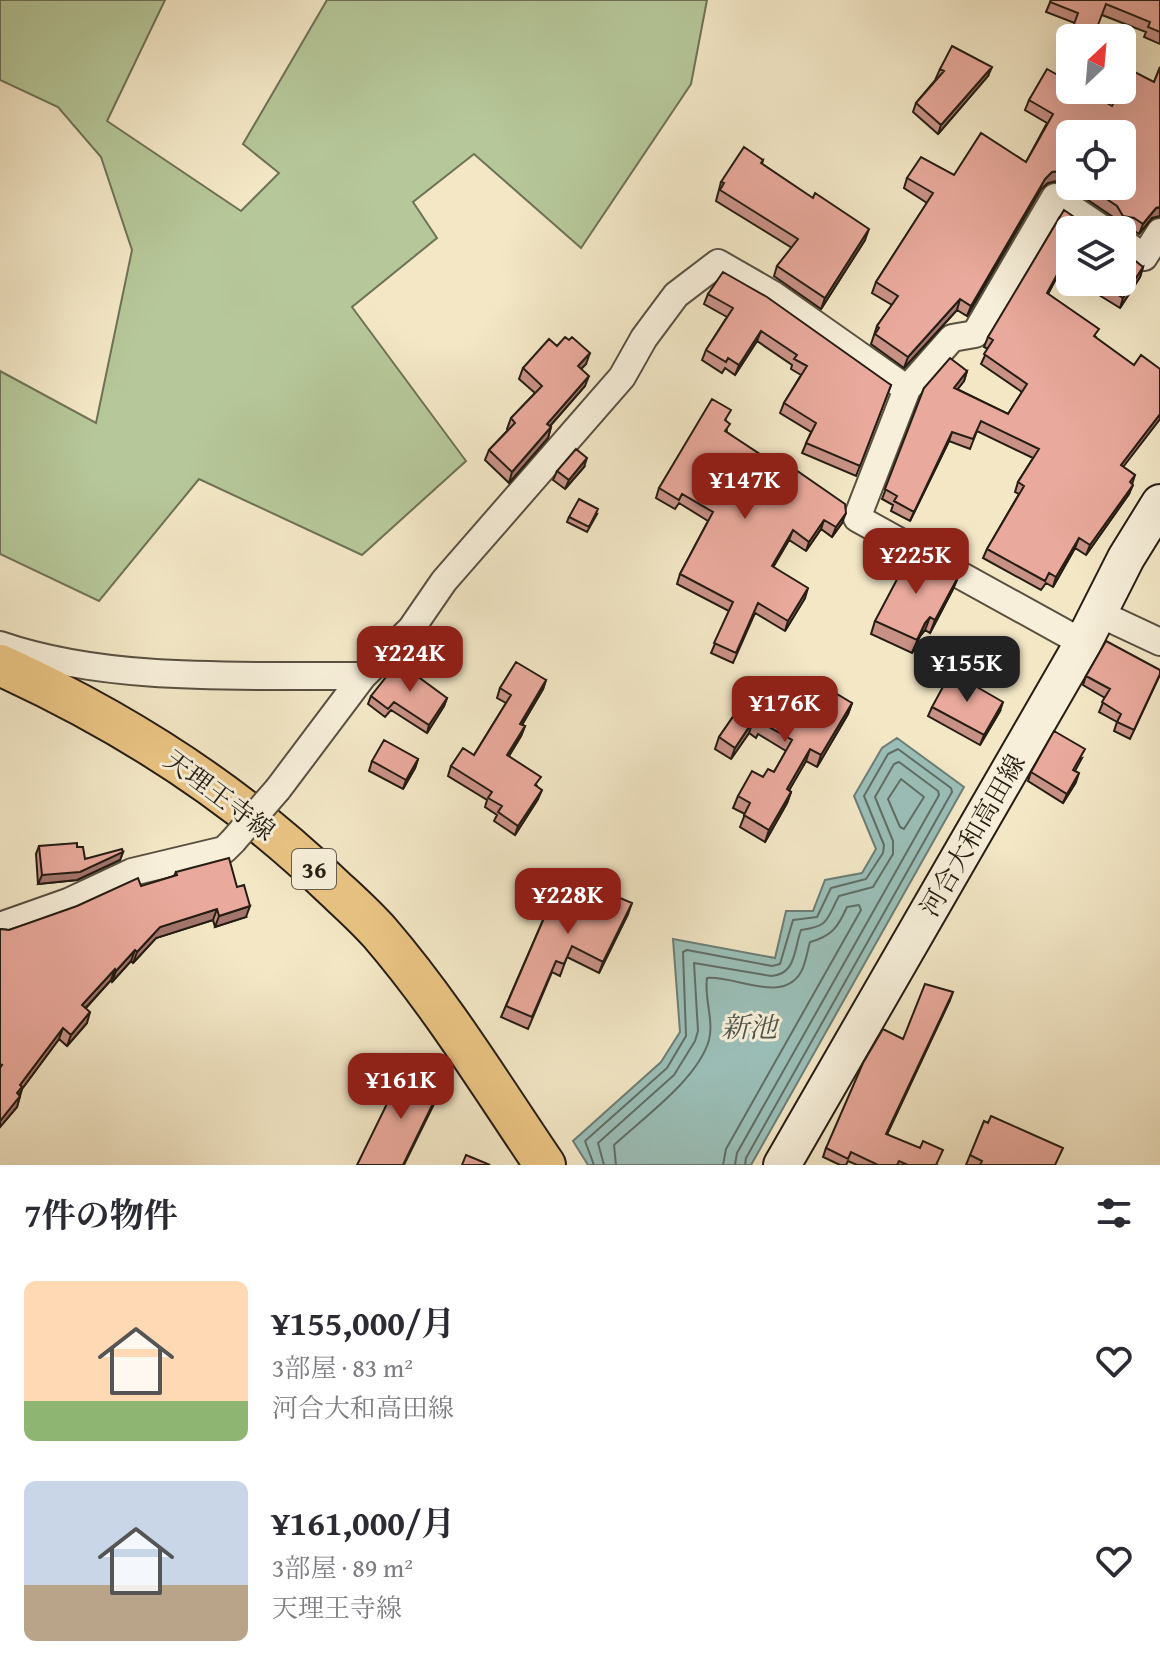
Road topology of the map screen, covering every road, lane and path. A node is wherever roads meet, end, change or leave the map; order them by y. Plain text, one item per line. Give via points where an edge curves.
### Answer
1 (1083, 216) edge
2 (1160, 232) edge
3 (1136, 252) edge
4 (907, 389) junction
5 (1160, 503) edge
6 (1090, 628) junction
7 (1160, 642) edge
8 (0, 645) edge
9 (0, 665) edge
10 (363, 676) junction
11 (0, 926) edge
12 (791, 1162) edge
13 (545, 1165) edge

1 - 4 street via 1055,197 975,334 952,338
2 - 3 street via 1144,257
4 - 6 street via 857,518
4 - 10 street via 772,294 718,263 676,295 622,377 444,581 411,629
5 - 6 main road, 河合大和高田線
6 - 7 street
6 - 12 main road, 河合大和高田線
8 - 10 street via 98,668
9 - 13 main road, 天理王寺線 / 36 via 139,736 219,789 304,859 377,930 425,988
10 - 11 street, bridge via 278,789 224,850 132,872

